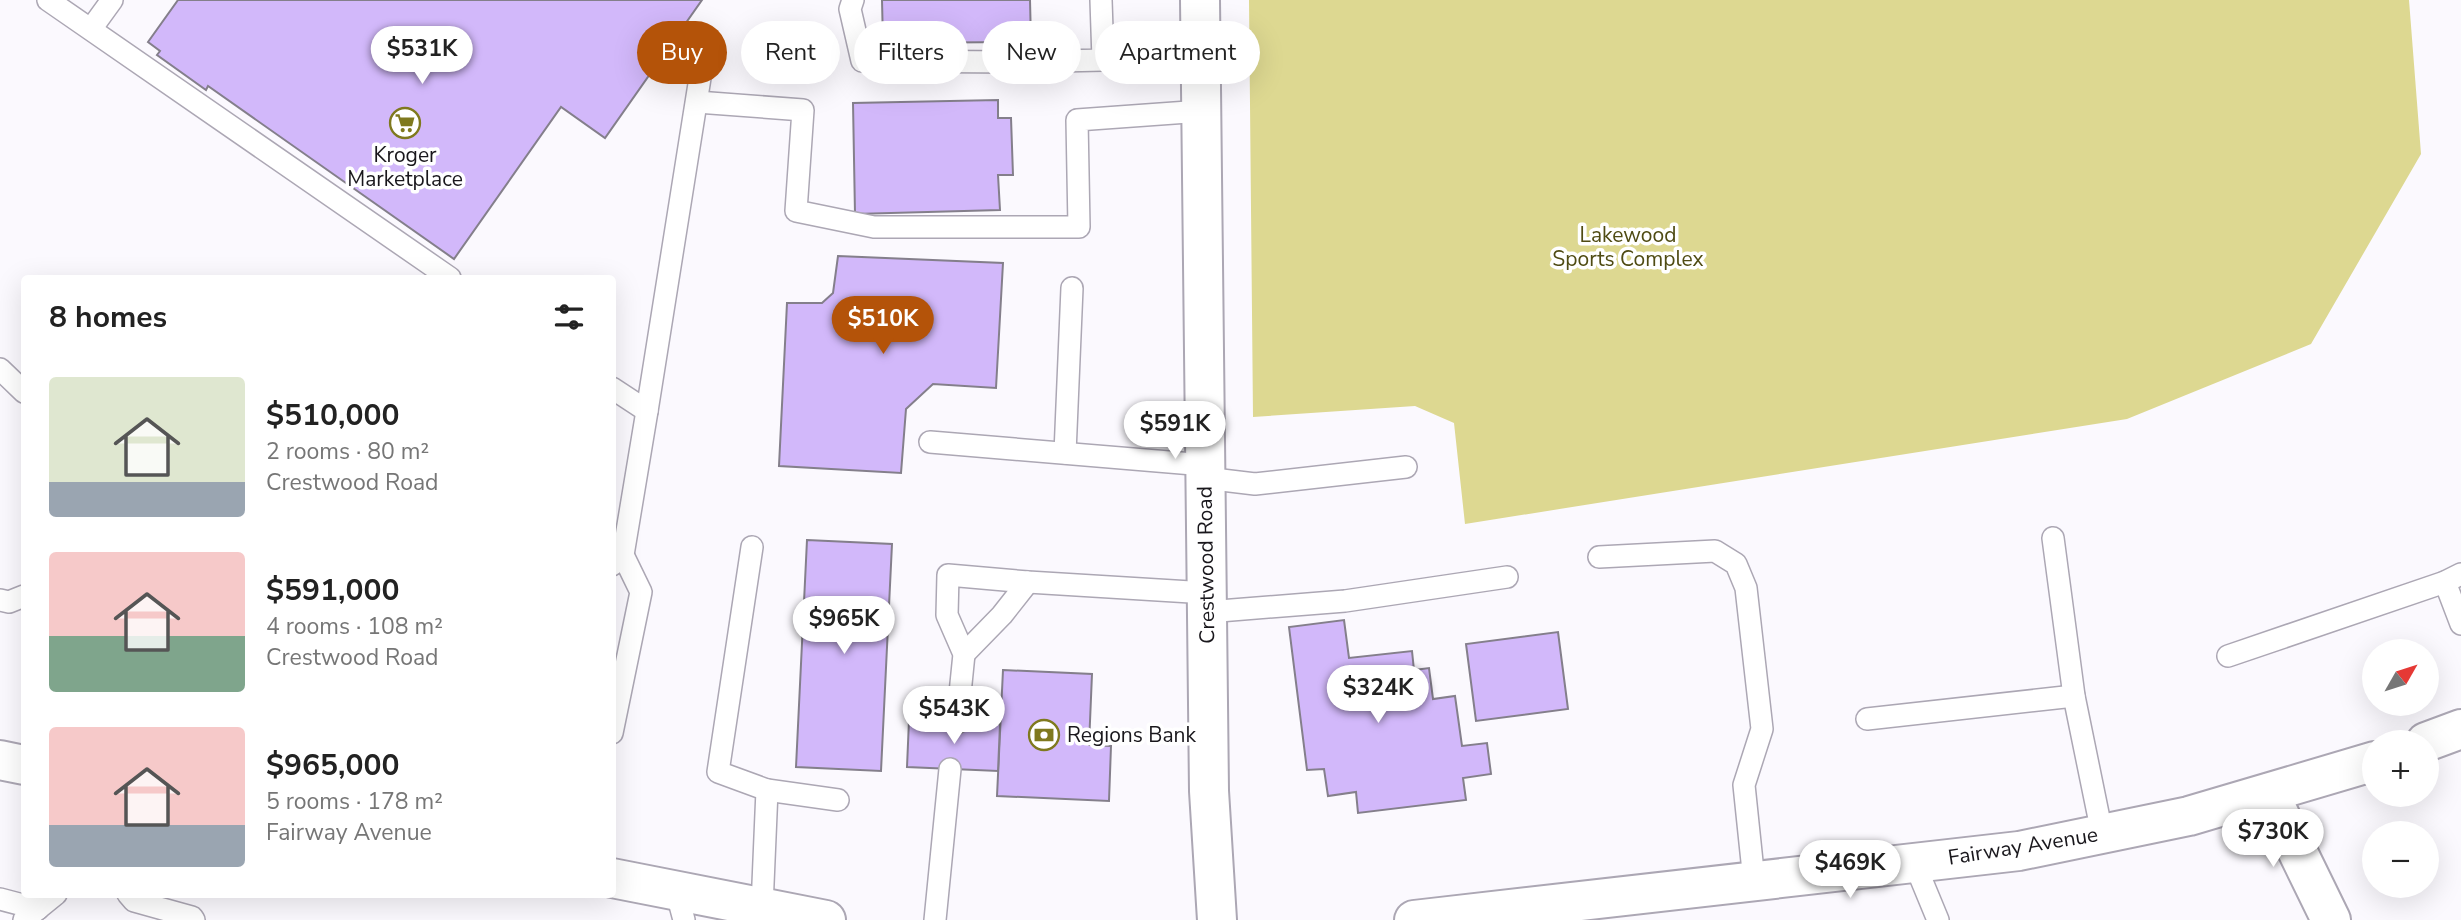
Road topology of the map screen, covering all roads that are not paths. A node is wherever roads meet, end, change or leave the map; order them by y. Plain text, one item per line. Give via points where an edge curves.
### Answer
1 (48, 0) edge
2 (112, 0) edge
3 (853, 0) edge
4 (1101, 0) edge
5 (1200, 0) edge
6 (91, 29) junction
7 (699, 84) edge
8 (696, 102) junction
9 (1202, 111) junction
10 (446, 275) edge
11 (1072, 289) dead end
12 (0, 369) edge
13 (21, 389) edge
14 (616, 391) edge
15 (647, 411) junction
16 (930, 442) dead end
17 (1065, 453) junction
18 (1406, 467) dead end
19 (1205, 472) junction
20 (2053, 538) dead end
21 (752, 547) dead end
22 (1599, 557) dead end
23 (616, 558) edge
24 (1507, 577) dead end
25 (2453, 578) edge
26 (1028, 582) junction
27 (21, 597) edge
28 (0, 600) edge
29 (1207, 602) junction
30 (2461, 624) edge
31 (964, 654) junction
32 (2228, 656) dead end
33 (2074, 696) junction
34 (616, 714) edge
35 (1867, 719) dead end
36 (957, 723) dead end
37 (2461, 729) edge
38 (2439, 737) edge
39 (0, 760) edge
40 (21, 764) edge
41 (2362, 765) edge
42 (950, 769) dead end
43 (767, 790) junction
44 (2269, 793) junction
45 (838, 800) dead end
46 (2102, 834) junction
47 (1914, 863) junction
48 (616, 880) edge
49 (1754, 881) junction
50 (51, 898) edge
51 (131, 898) edge
52 (0, 900) edge
53 (680, 905) edge
54 (762, 907) junction
55 (31, 914) edge
56 (149, 920) edge
57 (194, 920) edge
58 (826, 920) edge
59 (935, 920) edge
60 (1217, 920) edge
61 (1414, 920) edge
62 (1938, 920) edge
63 (2331, 920) edge

1 - 6 lane
2 - 6 lane
3 - 4 lane via 850,9 862,61 1016,62 1103,60
5 - 9 street, Crestwood Road
6 - 10 lane
7 - 8 lane
8 - 9 lane via 803,110 796,211 874,227 1079,227 1077,120
8 - 15 lane
9 - 19 street, Crestwood Road
11 - 17 lane
12 - 13 lane
14 - 15 lane
15 - 23 lane
16 - 17 lane
17 - 19 lane
18 - 19 lane via 1255,484
19 - 29 street, Crestwood Road
20 - 33 lane
21 - 43 lane via 718,772
22 - 49 lane via 1715,551 1736,564 1746,588 1762,729 1744,785
23 - 34 lane via 641,592
24 - 29 lane via 1345,601
25 - 30 lane
25 - 32 lane
26 - 29 lane
26 - 31 lane
26 - 31 lane via 948,575 947,615
27 - 28 lane
29 - 60 street, Crestwood Road via 1209,791
31 - 36 lane
33 - 35 lane
33 - 46 lane
37 - 38 street
39 - 40 street
41 - 44 street, Fairway Avenue
42 - 59 lane
43 - 45 lane
43 - 54 lane
44 - 46 street, Fairway Avenue
44 - 63 street
46 - 47 street, Fairway Avenue
47 - 49 street, Fairway Avenue
47 - 62 lane
48 - 53 street
49 - 61 street, Fairway Avenue
50 - 55 lane
51 - 56 lane
51 - 57 lane
52 - 55 lane
53 - 54 street
54 - 58 street

